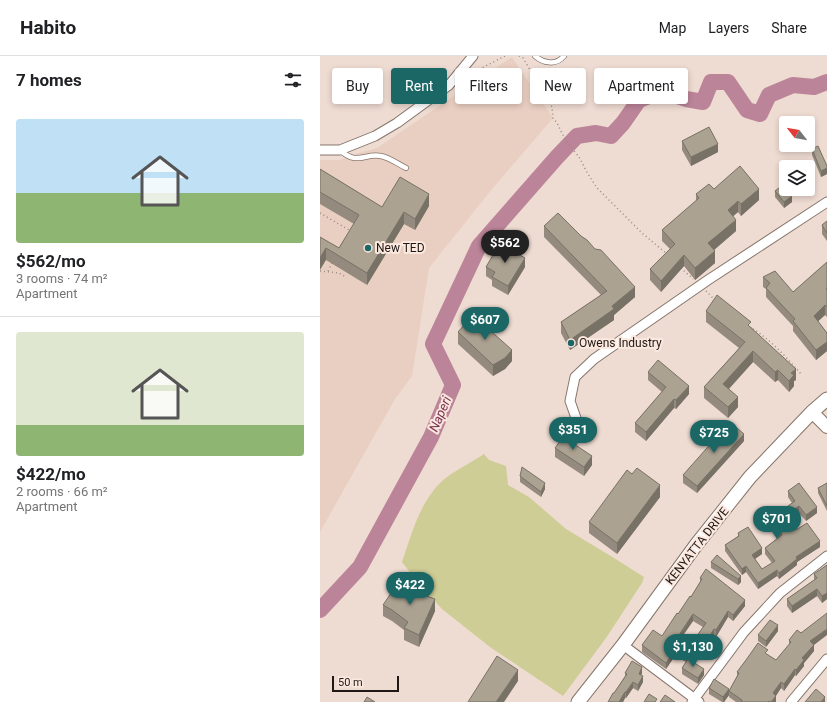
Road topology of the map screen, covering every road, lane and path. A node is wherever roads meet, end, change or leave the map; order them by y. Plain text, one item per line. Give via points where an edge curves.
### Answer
1 (473, 56) edge
2 (504, 56) edge
3 (519, 56) edge
4 (534, 56) edge
5 (564, 56) edge
6 (481, 68) edge
7 (320, 150) edge
8 (340, 150) junction
9 (406, 168) dead end
10 (827, 202) edge
11 (320, 213) edge
12 (348, 236) edge
13 (668, 255) edge
14 (332, 263) dead end
15 (679, 266) edge
16 (320, 271) edge
17 (328, 271) junction
18 (346, 277) dead end
19 (700, 285) junction
20 (717, 301) edge
21 (752, 328) edge
22 (801, 374) dead end
23 (827, 399) edge
24 (812, 412) junction
25 (576, 418) dead end
26 (827, 428) edge
27 (827, 556) edge
28 (623, 645) junction
29 (827, 659) edge
30 (695, 701) edge
31 (578, 702) edge
32 (791, 702) edge

1 - 8 street via 449,84 397,123 375,136
2 - 6 path
3 - 13 path via 523,58 552,107 553,118 566,141 579,156 597,188
4 - 5 lane via 540,61 553,63
7 - 8 street
8 - 9 lane via 356,159 379,156 388,158
10 - 19 street
11 - 12 path via 351,231
14 - 17 path
15 - 19 path
16 - 17 path
17 - 18 path
19 - 20 path
19 - 25 street via 594,359 575,377 570,401
21 - 22 path
23 - 24 main road, KENYATTA DRIVE
24 - 26 street
24 - 28 main road, KENYATTA DRIVE via 750,477 696,545
27 - 30 street via 780,593 744,632
28 - 30 street
28 - 31 main road, KENYATTA DRIVE
29 - 32 street

